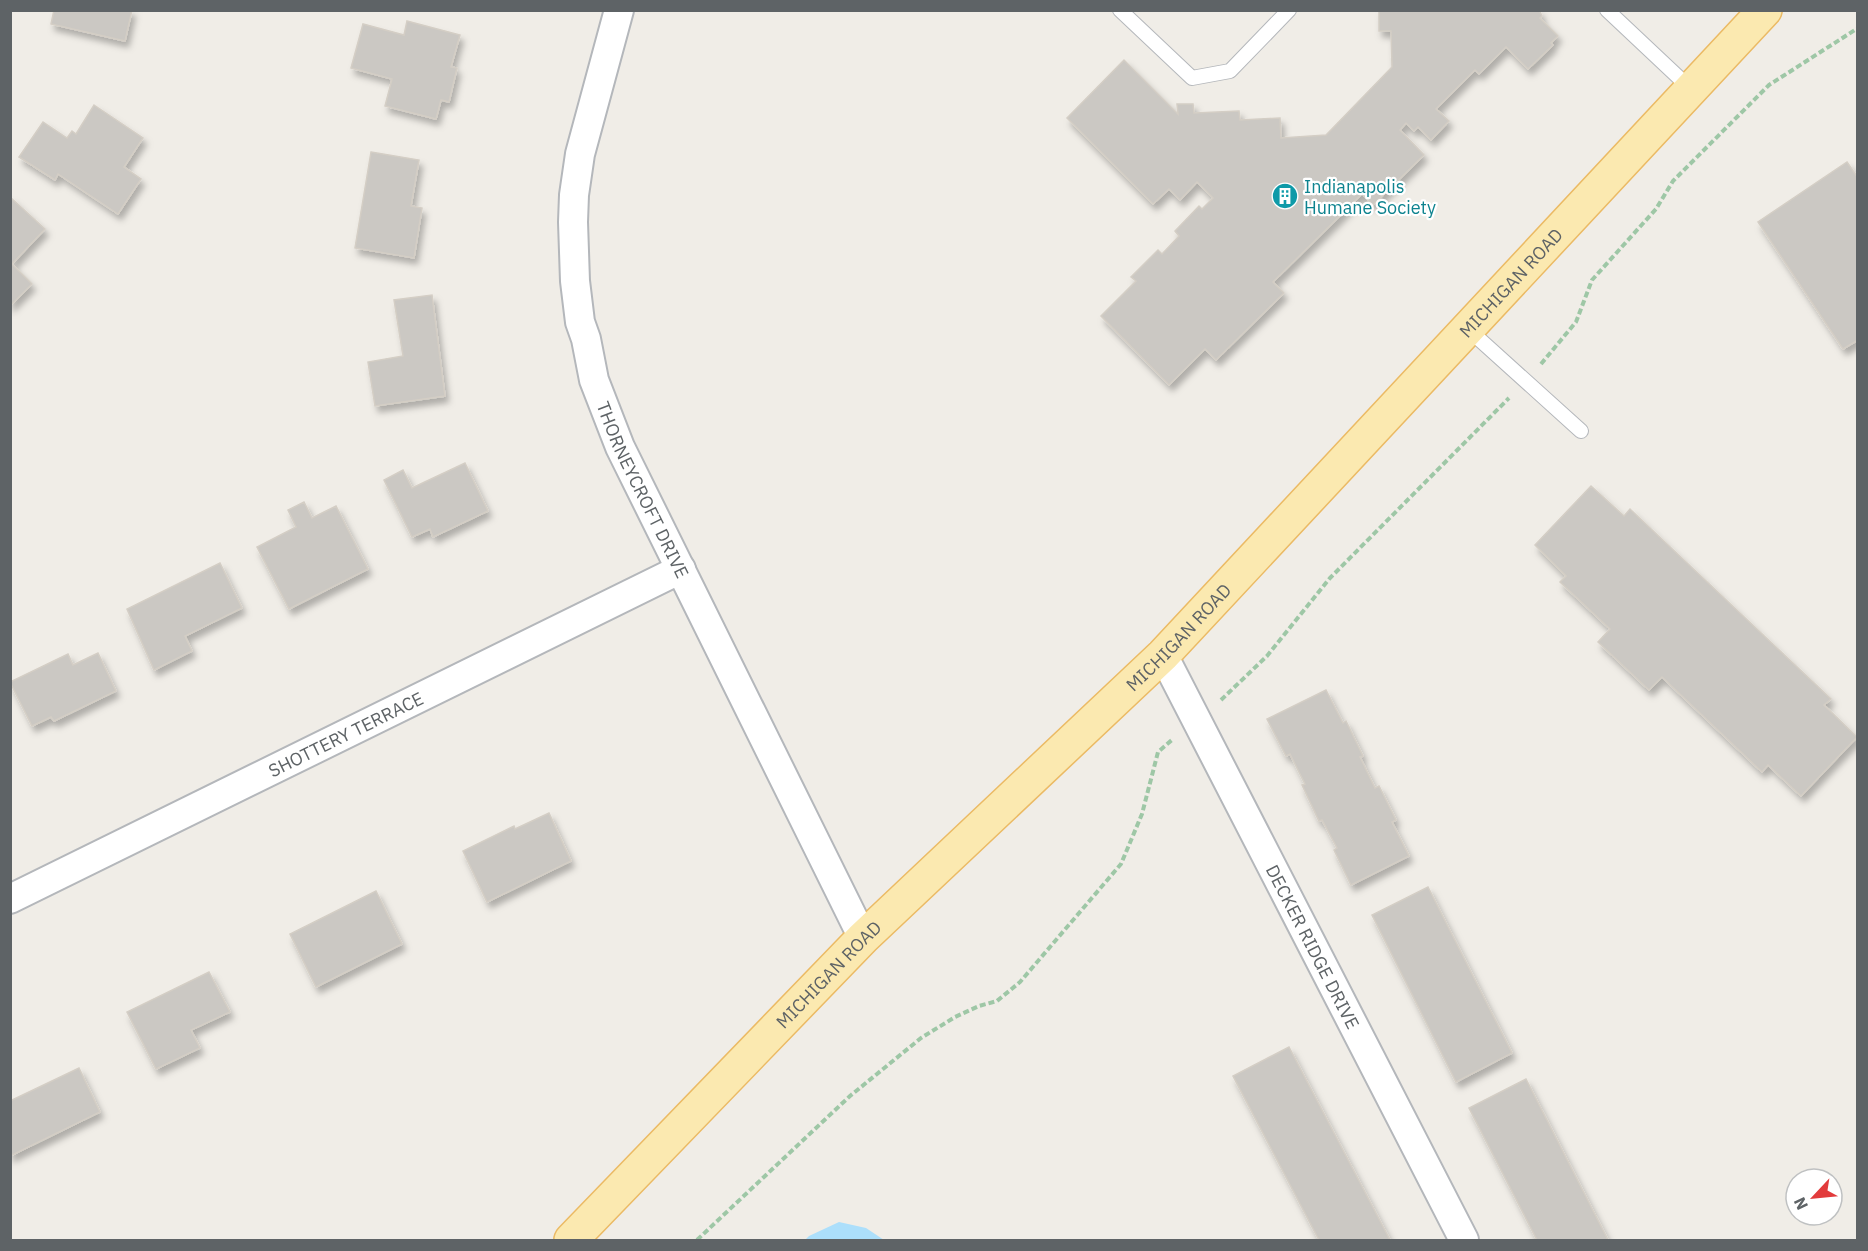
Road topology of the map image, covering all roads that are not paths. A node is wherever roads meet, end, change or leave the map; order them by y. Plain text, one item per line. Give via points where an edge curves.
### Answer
1 (619, 10) edge
2 (1120, 10) edge
3 (1289, 10) edge
4 (1606, 10) edge
5 (1766, 10) edge
6 (1692, 90) junction
7 (1468, 329) junction
8 (1581, 431) dead end
9 (681, 569) junction
10 (1163, 655) junction
11 (10, 899) edge
12 (863, 938) junction
13 (571, 1240) edge
14 (1464, 1240) edge

1 - 9 street, THORNEYCROFT DRIVE via 578,164 573,222 577,304 594,380 620,447
2 - 3 lane via 1192,78 1230,71
4 - 6 lane
5 - 6 main road, MICHIGAN ROAD
6 - 7 main road, MICHIGAN ROAD
7 - 8 lane
7 - 10 main road, MICHIGAN ROAD
9 - 11 street, SHOTTERY TERRACE
9 - 12 street, THORNEYCROFT DRIVE
10 - 12 main road, MICHIGAN ROAD
10 - 14 street, DECKER RIDGE DRIVE
12 - 13 main road, MICHIGAN ROAD

